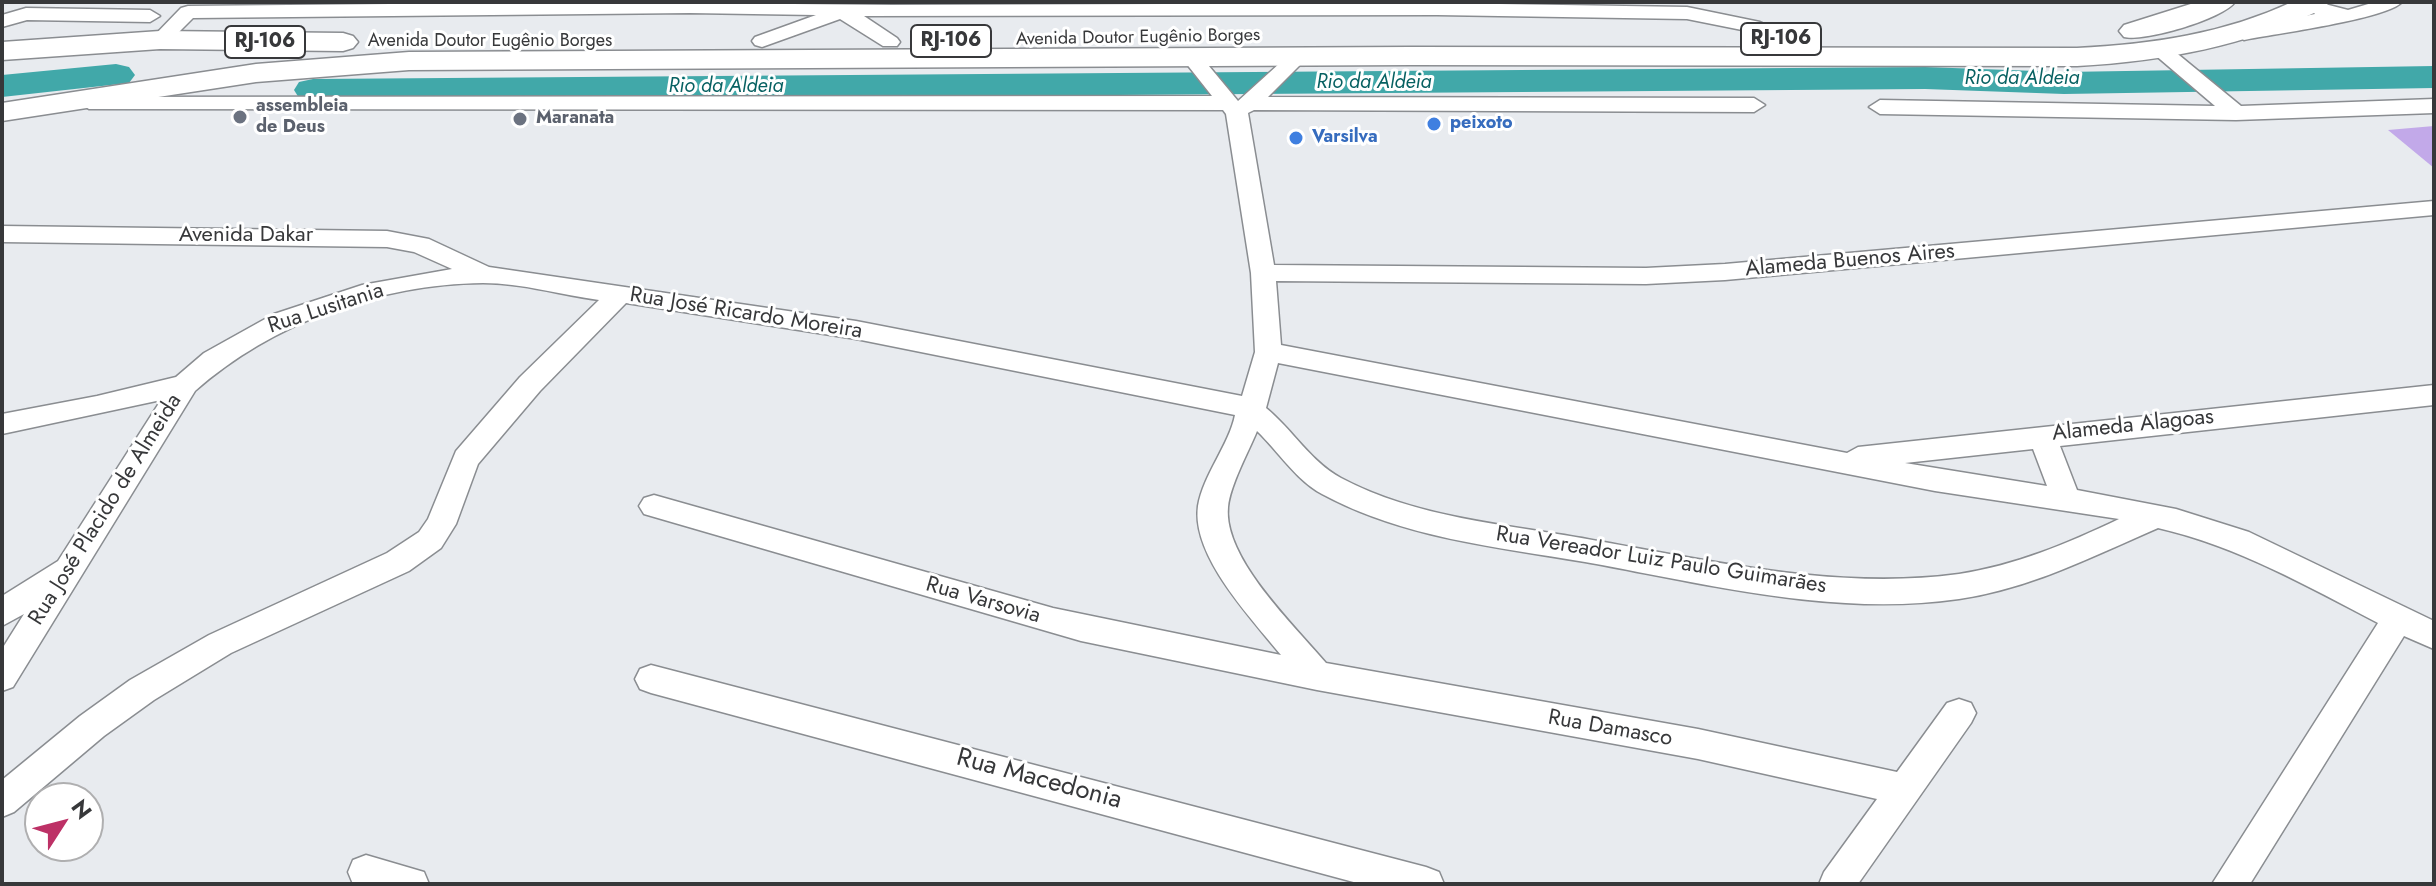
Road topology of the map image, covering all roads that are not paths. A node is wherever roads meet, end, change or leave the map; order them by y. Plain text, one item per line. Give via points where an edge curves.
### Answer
1 (2221, 2) edge
2 (2392, 2) edge
3 (1436, 6) edge
4 (192, 7) edge
5 (2322, 7) edge
6 (845, 8) edge
7 (1682, 8) edge
8 (2, 21) edge
9 (155, 28) junction
10 (1782, 39) junction
11 (762, 41) junction
12 (890, 42) junction
13 (2, 53) edge
14 (2170, 56) junction
15 (345, 63) junction
16 (1197, 64) junction
17 (1290, 65) junction
18 (64, 102) junction
19 (1239, 102) junction
20 (1754, 105) dead end
21 (2434, 106) edge
22 (1880, 107) dead end
23 (2, 109) edge
24 (2236, 113) junction
25 (2434, 208) edge
26 (2, 234) edge
27 (1263, 273) junction
28 (483, 274) junction
29 (620, 294) junction
30 (1268, 352) junction
31 (185, 384) junction
32 (2434, 395) edge
33 (1252, 409) junction
34 (2, 424) edge
35 (2042, 436) junction
36 (1833, 461) junction
37 (2067, 502) junction
38 (654, 506) dead end
39 (2155, 516) junction
40 (72, 565) junction
41 (2, 613) edge
42 (2398, 619) junction
43 (2434, 636) edge
44 (1317, 676) junction
45 (2, 677) edge
46 (651, 679) dead end
47 (1959, 713) dead end
48 (1902, 789) junction
49 (2, 801) edge
50 (366, 872) dead end
51 (411, 884) edge
52 (1426, 884) edge
53 (1837, 884) edge
54 (2230, 884) edge

1 - 10 highway, Avenida Doutor Eugênio Borges / RJ-106 via 2140,30 2074,40 1918,44
2 - 5 street via 2357,16
3 - 6 street
3 - 7 street
4 - 6 street
4 - 9 street
5 - 14 highway, Avenida Doutor Eugênio Borges / RJ-106
6 - 11 street
6 - 12 street
7 - 10 street
8 - 9 street via 26,14
9 - 11 highway, Avenida Doutor Eugênio Borges / RJ-106
9 - 13 highway, Avenida Doutor Eugênio Borges / RJ-106
10 - 12 highway, Avenida Doutor Eugênio Borges / RJ-106 via 1336,35
11 - 12 highway, Avenida Doutor Eugênio Borges / RJ-106
14 - 17 highway, Avenida Doutor Eugênio Borges / RJ-106
14 - 24 street
15 - 16 highway, Avenida Doutor Eugênio Borges / RJ-106
15 - 18 highway, Avenida Doutor Eugênio Borges / RJ-106
15 - 23 highway via 304,62 158,80
16 - 17 highway, Avenida Doutor Eugênio Borges / RJ-106
16 - 19 street, Avenida Doutor Eugênio Borges
17 - 19 street
18 - 19 street, Avenida Doutor Eugênio Borges
18 - 23 highway, Avenida Doutor Eugênio Borges / RJ-106
19 - 20 street, Avenida Doutor Eugênio Borges
19 - 27 street
21 - 24 street
22 - 24 street
25 - 27 street, Alameda Buenos Aires via 1725,272
26 - 28 street, Avenida Dakar via 387,239 420,245
27 - 30 street
28 - 29 street
28 - 31 street, Rua Lusitania via 400,284 271,325 229,346
29 - 33 street, Rua José Ricardo Moreira via 732,308
29 - 49 street, Rua José Ricardo Moreira via 530,384 466,459 430,540 398,562 220,644 142,690
30 - 33 street
30 - 36 street
31 - 34 street
31 - 40 street, Rua José Placido de Almeida
32 - 35 street, Alameda Alagoas
33 - 39 street, Rua Vereador Luiz Paulo Guimarães via 1319,478 1436,524 1842,589 1940,589 2011,577
33 - 44 street via 1213,505 1214,522 1221,549 1245,588
35 - 36 street, Alameda Alagoas
35 - 37 street
36 - 37 street
37 - 39 street
38 - 44 street, Rua Varsovia via 1064,624
39 - 42 street via 2232,538
40 - 41 street
40 - 45 street, Rua José Placido de Almeida
42 - 43 street
42 - 54 street
44 - 48 street, Rua Damasco via 1762,756
46 - 52 street, Rua Macedonia
47 - 48 street
48 - 53 street
50 - 51 street

